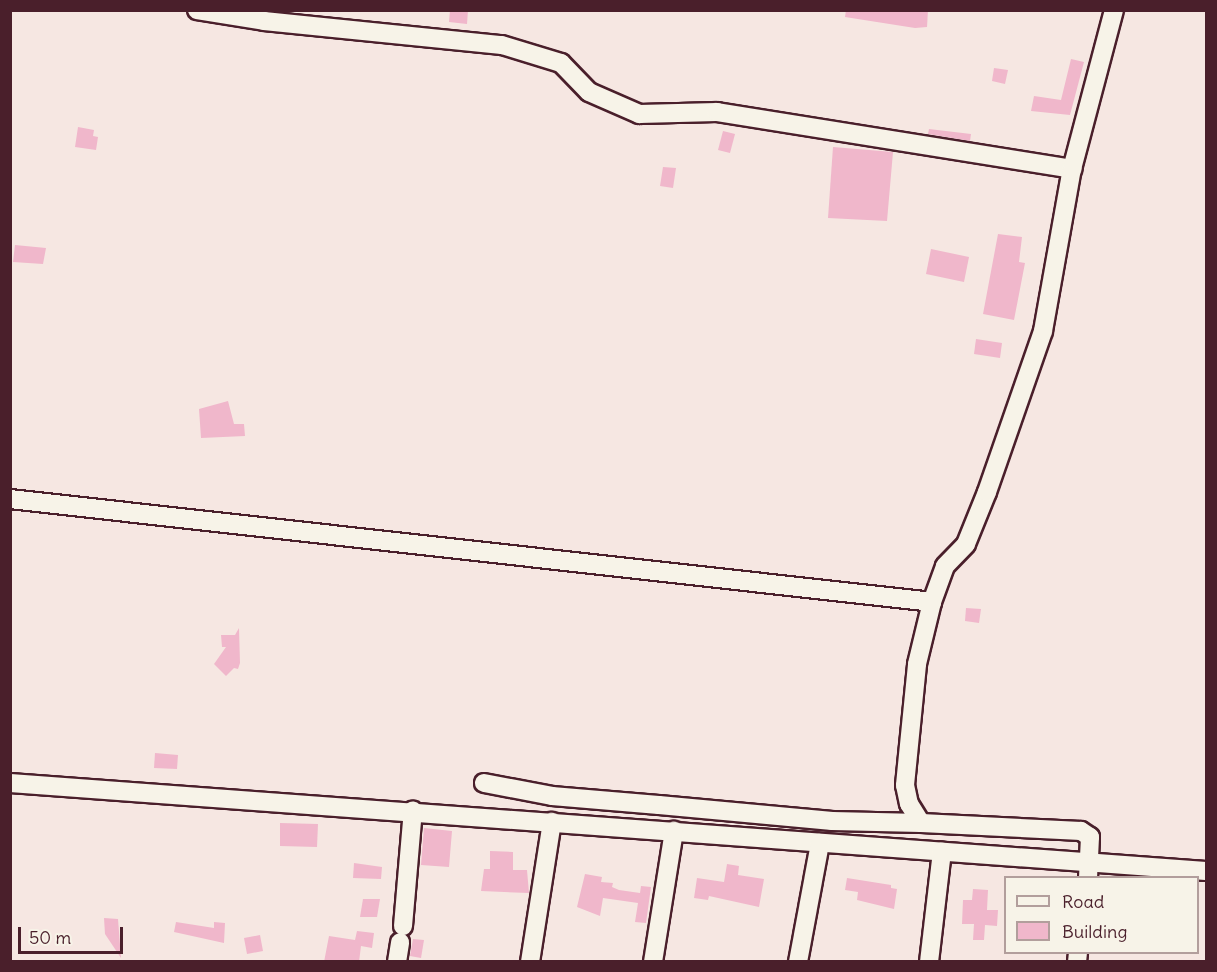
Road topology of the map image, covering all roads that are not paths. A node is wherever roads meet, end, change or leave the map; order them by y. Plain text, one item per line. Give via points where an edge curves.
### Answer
1 (197, 10) edge
2 (1114, 10) edge
3 (1072, 169) junction
4 (10, 499) edge
5 (932, 602) junction
6 (10, 783) edge
7 (484, 783) dead end
8 (413, 810) junction
9 (552, 822) junction
10 (921, 823) junction
11 (674, 831) junction
12 (820, 843) junction
13 (942, 852) junction
14 (1089, 870) edge
15 (1206, 871) edge
16 (397, 962) edge
17 (530, 962) edge
18 (653, 962) edge
19 (798, 962) edge
20 (929, 962) edge

1 - 3 street via 264,21 502,45 561,63 589,92 639,114 717,112
2 - 3 street
3 - 5 street via 1043,331 1015,418 966,544 945,566
4 - 5 street
5 - 10 street via 917,664 907,736 905,785 909,804
6 - 8 street
7 - 10 street via 658,806 832,821
8 - 9 street
8 - 16 street
9 - 11 street
9 - 17 street
10 - 14 street via 1080,831 1090,837
11 - 12 street
11 - 18 street
12 - 13 street
12 - 19 street
13 - 14 street
13 - 20 street
14 - 15 street

